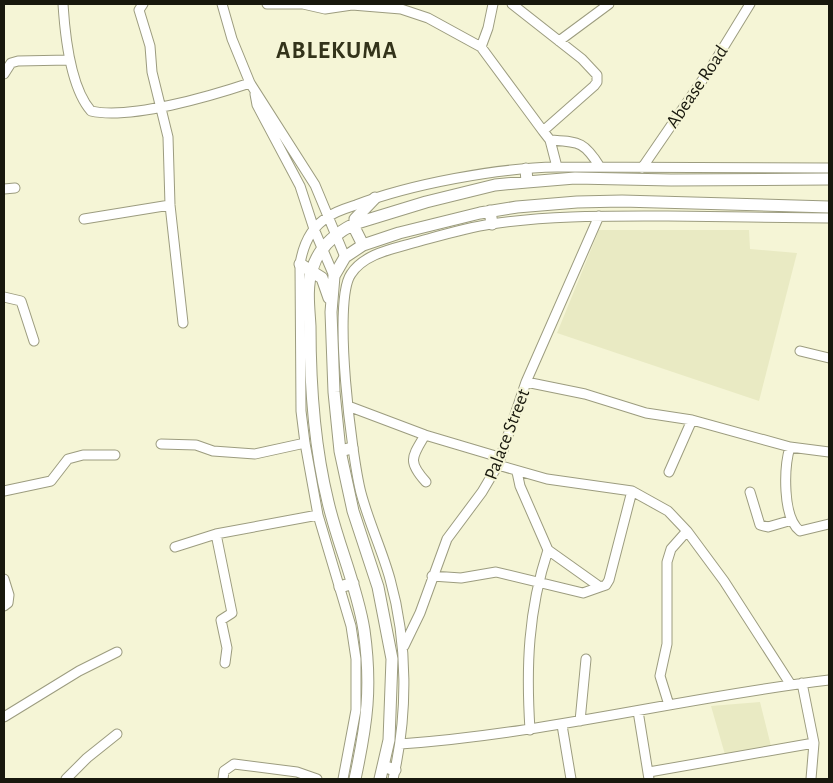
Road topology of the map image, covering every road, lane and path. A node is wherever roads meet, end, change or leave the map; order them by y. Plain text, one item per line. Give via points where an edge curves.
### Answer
1 (63, 4) edge
2 (143, 4) edge
3 (222, 4) edge
4 (267, 4) edge
5 (303, 4) edge
6 (493, 4) edge
7 (512, 4) edge
8 (609, 4) edge
9 (750, 4) edge
10 (560, 41) junction
11 (481, 47) junction
12 (69, 60) junction
13 (4, 74) edge
14 (252, 87) junction
15 (159, 106) junction
16 (543, 131) junction
17 (550, 140) junction
18 (557, 166) junction
19 (600, 167) junction
20 (526, 168) junction
21 (642, 168) junction
22 (829, 168) edge
23 (829, 179) edge
24 (528, 182) junction
25 (15, 188) dead end
26 (4, 189) edge
27 (375, 198) junction
28 (170, 205) junction
29 (829, 207) edge
30 (490, 211) junction
31 (328, 216) junction
32 (599, 216) junction
33 (829, 218) edge
34 (84, 219) dead end
35 (354, 224) junction
36 (492, 224) junction
37 (314, 229) junction
38 (336, 234) junction
39 (363, 244) junction
40 (322, 247) junction
41 (345, 257) junction
42 (300, 264) junction
43 (312, 270) junction
44 (334, 276) junction
45 (4, 297) edge
46 (331, 312) junction
47 (183, 322) dead end
48 (34, 341) dead end
49 (800, 351) dead end
50 (829, 358) edge
51 (526, 382) junction
52 (348, 406) junction
53 (692, 420) junction
54 (425, 435) junction
55 (305, 443) junction
56 (161, 444) dead end
57 (790, 446) junction
58 (352, 448) junction
59 (340, 451) junction
60 (829, 452) edge
61 (115, 456) dead end
62 (499, 461) junction
63 (517, 472) junction
64 (669, 472) dead end
65 (426, 482) dead end
66 (4, 492) edge
67 (632, 492) junction
68 (750, 492) dead end
69 (318, 515) junction
70 (792, 520) junction
71 (829, 524) edge
72 (687, 531) junction
73 (216, 534) junction
74 (175, 547) dead end
75 (548, 550) junction
76 (432, 576) junction
77 (4, 579) edge
78 (538, 582) junction
79 (353, 583) junction
80 (340, 587) junction
81 (600, 587) junction
82 (4, 606) edge
83 (403, 646) junction
84 (117, 652) dead end
85 (586, 659) dead end
86 (226, 663) dead end
87 (829, 680) edge
88 (802, 683) junction
89 (790, 685) junction
90 (669, 705) junction
91 (638, 711) junction
92 (4, 717) edge
93 (580, 721) junction
94 (562, 725) junction
95 (530, 730) junction
96 (117, 734) dead end
97 (814, 743) junction
98 (400, 744) junction
99 (383, 766) junction
100 (394, 774) edge
101 (649, 776) edge
102 (66, 779) edge
103 (223, 779) edge
104 (317, 779) edge
105 (343, 779) edge
106 (355, 779) edge
107 (380, 779) edge
108 (571, 779) edge
109 (811, 779) edge

1 - 12 street
2 - 15 street via 139,10 150,46
3 - 14 street
4 - 5 street
5 - 11 street via 325,9 369,5 413,11
6 - 11 street
7 - 10 street
8 - 10 street
9 - 21 street, Abease Road
10 - 16 street via 593,69 597,82
11 - 16 street
12 - 13 street via 18,61 11,63
12 - 15 street via 83,101 91,111 118,112
14 - 15 street
14 - 31 street via 315,184
14 - 37 street via 257,105 300,186
15 - 28 street via 168,137
16 - 17 street
17 - 18 street
17 - 19 street via 578,142
18 - 19 street
18 - 20 street
19 - 21 street
20 - 24 main road
20 - 27 street
21 - 22 street
23 - 24 main road via 575,178
24 - 35 main road via 426,202
25 - 26 street
27 - 31 street
27 - 35 main road via 357,214
28 - 34 street
28 - 47 street
29 - 30 main road via 622,201
30 - 36 main road
30 - 39 main road
31 - 37 street
31 - 38 street
32 - 33 street
32 - 36 street
32 - 51 street, Palace Street
35 - 38 main road
35 - 39 main road
36 - 52 street via 395,248 364,261 350,275 344,298
37 - 40 street
37 - 42 street via 303,248
38 - 40 main road
38 - 41 street
39 - 41 main road
40 - 43 main road
40 - 44 street
41 - 44 main road
42 - 43 main road
42 - 55 street via 301,411
43 - 46 main road via 326,284
43 - 79 main road via 309,288 314,425 328,503
44 - 46 main road
45 - 48 street via 21,301
46 - 59 main road
49 - 50 street
51 - 53 street via 585,394 646,413
51 - 62 street, Palace Street
52 - 54 street
52 - 58 street
53 - 57 street
53 - 64 street
54 - 62 street
54 - 65 street via 413,462 414,469
55 - 56 street via 256,454 213,451 196,445
55 - 69 street
57 - 60 street
57 - 70 street via 786,493
58 - 59 main road
58 - 83 street via 356,476 390,580
59 - 99 main road via 353,511 378,587 390,640 391,718
61 - 66 street via 83,454 68,459 51,481
62 - 63 street
62 - 76 street, Palace Street via 482,492 447,539
63 - 67 street
63 - 75 street
67 - 72 street via 668,511
67 - 81 street via 609,580
68 - 70 street via 760,525 768,527
69 - 73 street
69 - 80 street
70 - 71 street via 800,532
72 - 89 street via 724,581
72 - 90 street via 671,548 667,562 667,644 660,676
73 - 74 street
73 - 86 street via 232,613 221,620
75 - 78 street
75 - 81 street
76 - 78 street via 461,578 496,572
76 - 83 street, Palace Street via 420,612
77 - 82 street via 9,595
78 - 81 street via 583,593
78 - 95 street via 530,638
79 - 80 main road
79 - 106 main road via 363,627 369,691 367,725
80 - 105 street via 352,626 357,686
83 - 98 street
84 - 92 street
85 - 93 street
87 - 88 street
88 - 89 street
88 - 97 street
89 - 90 street via 720,694
90 - 91 street
91 - 93 street
91 - 101 street
93 - 94 street
94 - 95 street
94 - 108 street
95 - 98 street via 453,741
96 - 102 street
97 - 101 street
97 - 109 street
98 - 100 street
99 - 100 main road
99 - 107 main road
103 - 104 street via 224,771 234,764 297,772

